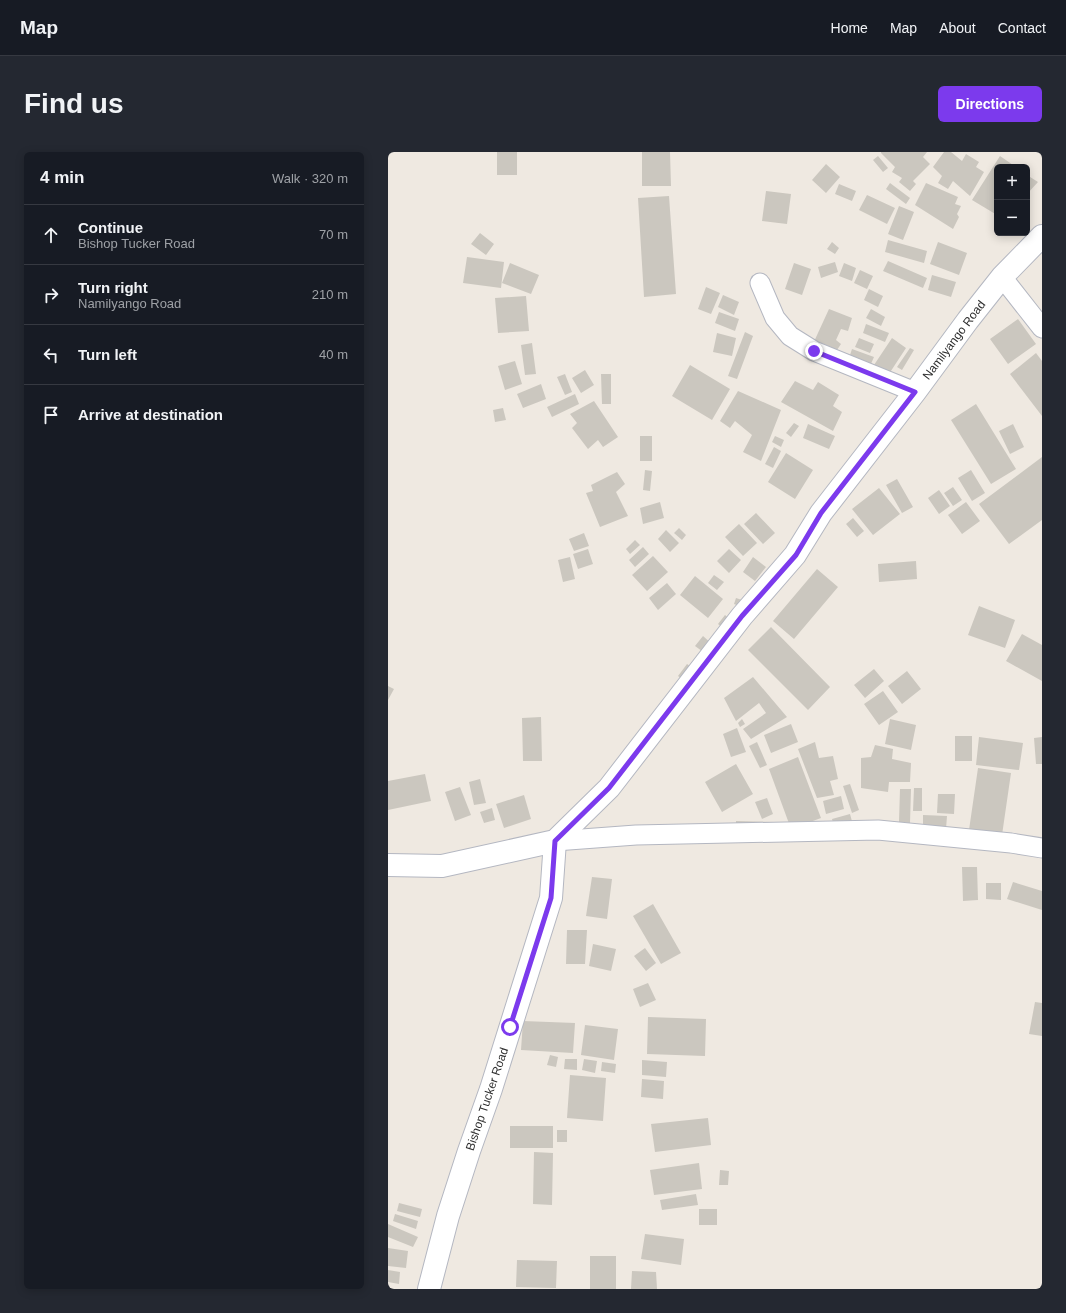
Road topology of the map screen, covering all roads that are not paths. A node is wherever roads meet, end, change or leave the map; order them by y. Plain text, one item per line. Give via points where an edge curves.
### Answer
1 (1042, 236) edge
2 (1002, 277) junction
3 (760, 283) dead end
4 (1042, 328) edge
5 (915, 392) junction
6 (555, 841) junction
7 (1042, 848) edge
8 (388, 865) edge
9 (429, 1289) edge

1 - 2 main road, Namilyango Road
2 - 4 street
2 - 5 main road, Namilyango Road
3 - 5 street via 775,318 790,336 814,351
5 - 6 main road, Namilyango Road via 821,513 796,555 742,616 609,788
6 - 7 street via 636,835 878,830
6 - 8 main road via 442,866
6 - 9 main road, Bishop Tucker Road via 551,898 491,1090 448,1216

